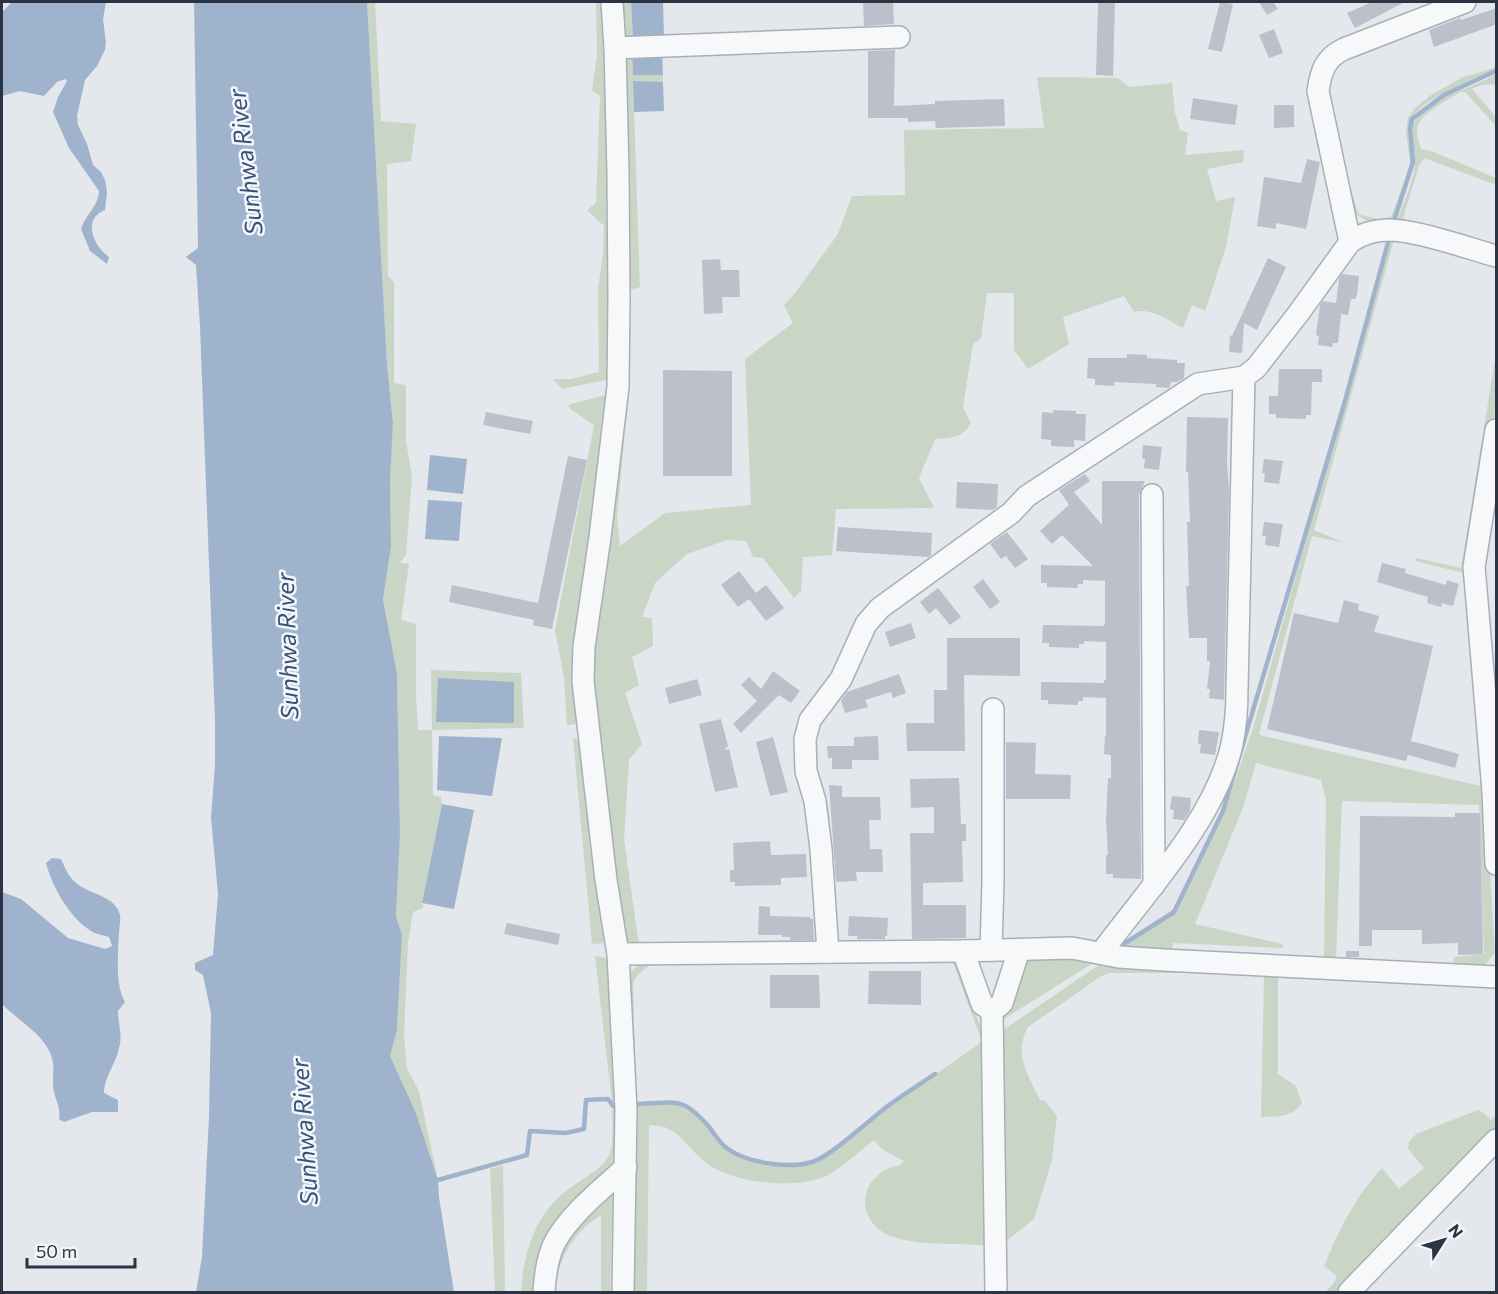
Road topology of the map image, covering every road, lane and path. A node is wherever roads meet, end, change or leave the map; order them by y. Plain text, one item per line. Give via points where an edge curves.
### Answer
1 (612, 2) edge
2 (1465, 2) edge
3 (898, 37) dead end
4 (615, 48) junction
5 (1350, 242) junction
6 (1497, 256) edge
7 (1244, 377) junction
8 (1497, 430) edge
9 (1152, 495) dead end
10 (993, 709) dead end
11 (1494, 788) edge
12 (1497, 864) edge
13 (1154, 885) junction
14 (991, 950) junction
15 (963, 951) junction
16 (1019, 951) junction
17 (828, 952) junction
18 (1101, 953) junction
19 (618, 954) junction
20 (1497, 977) edge
21 (992, 1009) junction
22 (1497, 1140) edge
23 (626, 1167) junction
24 (544, 1293) edge
25 (623, 1293) edge
26 (996, 1293) edge
27 (1349, 1293) edge

1 - 4 street
2 - 5 street via 1333,54 1320,74 1318,91
3 - 4 street
4 - 19 street via 618,387 584,647 583,681
5 - 6 street via 1359,235 1390,230
5 - 7 street via 1256,368
7 - 13 street via 1237,689 1232,745 1201,817
7 - 17 street via 1198,384 1027,496 1011,513 880,608 866,624 841,679 810,720 805,739 806,771 815,801
8 - 11 street via 1474,574
9 - 13 street
10 - 14 street
11 - 12 street
13 - 18 street
14 - 15 street
14 - 16 street
15 - 17 street
15 - 21 street via 982,1004
16 - 18 street via 1072,948
16 - 21 street via 1002,1003
17 - 19 street
18 - 20 street via 1164,960
19 - 23 street
21 - 26 street
22 - 27 street
23 - 24 street via 574,1217 555,1243
23 - 25 street

